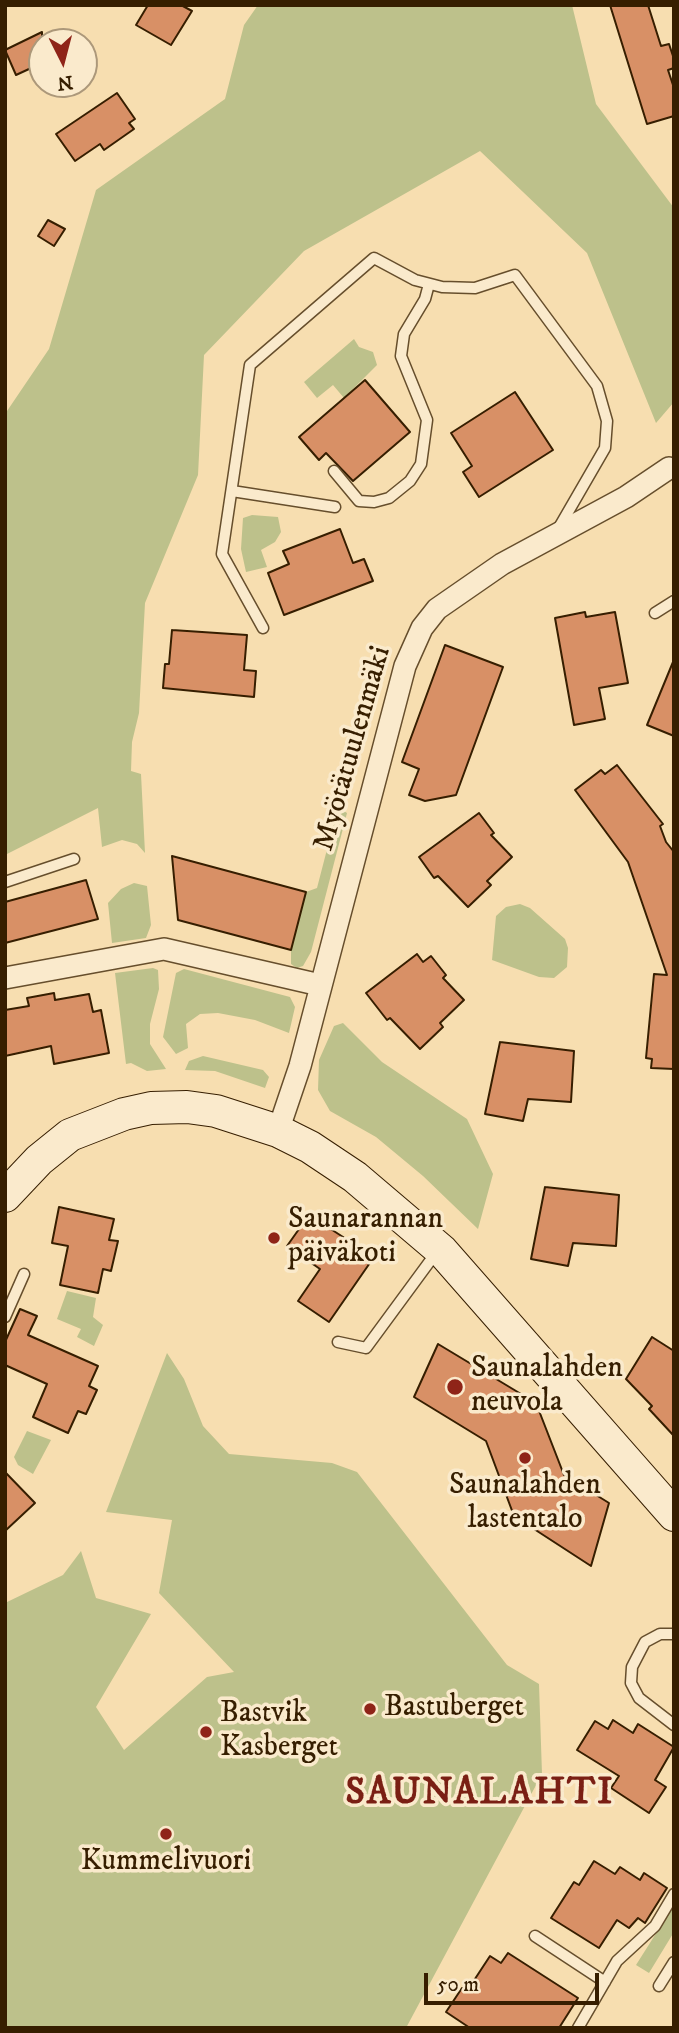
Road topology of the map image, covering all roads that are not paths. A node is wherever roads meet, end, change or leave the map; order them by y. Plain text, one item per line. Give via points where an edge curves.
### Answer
1 (429, 284) junction
2 (671, 467) edge
3 (334, 471) dead end
4 (232, 491) junction
5 (335, 507) dead end
6 (554, 536) junction
7 (674, 601) edge
8 (655, 613) dead end
9 (262, 628) dead end
10 (74, 859) dead end
11 (5, 882) edge
12 (5, 978) edge
13 (320, 985) junction
14 (278, 1131) junction
15 (5, 1196) edge
16 (442, 1251) junction
17 (24, 1274) dead end
18 (5, 1317) edge
19 (338, 1342) dead end
20 (674, 1514) edge
21 (674, 1634) edge
22 (674, 1725) edge
23 (674, 1894) edge
24 (535, 1936) dead end
25 (674, 1962) edge
26 (605, 1982) junction
27 (659, 1986) dead end
28 (578, 2028) edge

1 - 3 lane via 404,334 401,356 427,420 421,464 410,481 389,498 374,502 359,501
1 - 4 lane via 374,258 250,365
1 - 6 lane via 475,288 514,275 597,386 607,421 604,448
2 - 6 street, Myötätuulenmäki
4 - 5 lane
4 - 9 lane via 222,554
6 - 13 street, Myötätuulenmäki via 502,564 437,609 422,628 405,666
7 - 8 lane
10 - 11 lane
12 - 13 street via 164,949
13 - 14 street, Myötätuulenmäki
14 - 15 street via 216,1111 187,1107 124,1114 70,1135
14 - 16 street via 355,1177
16 - 19 lane via 366,1348
16 - 20 street
17 - 18 lane
21 - 22 lane via 660,1634 645,1642 632,1667 631,1683 639,1698
23 - 26 lane via 655,1926 617,1961
24 - 26 lane
25 - 27 lane
26 - 28 lane

